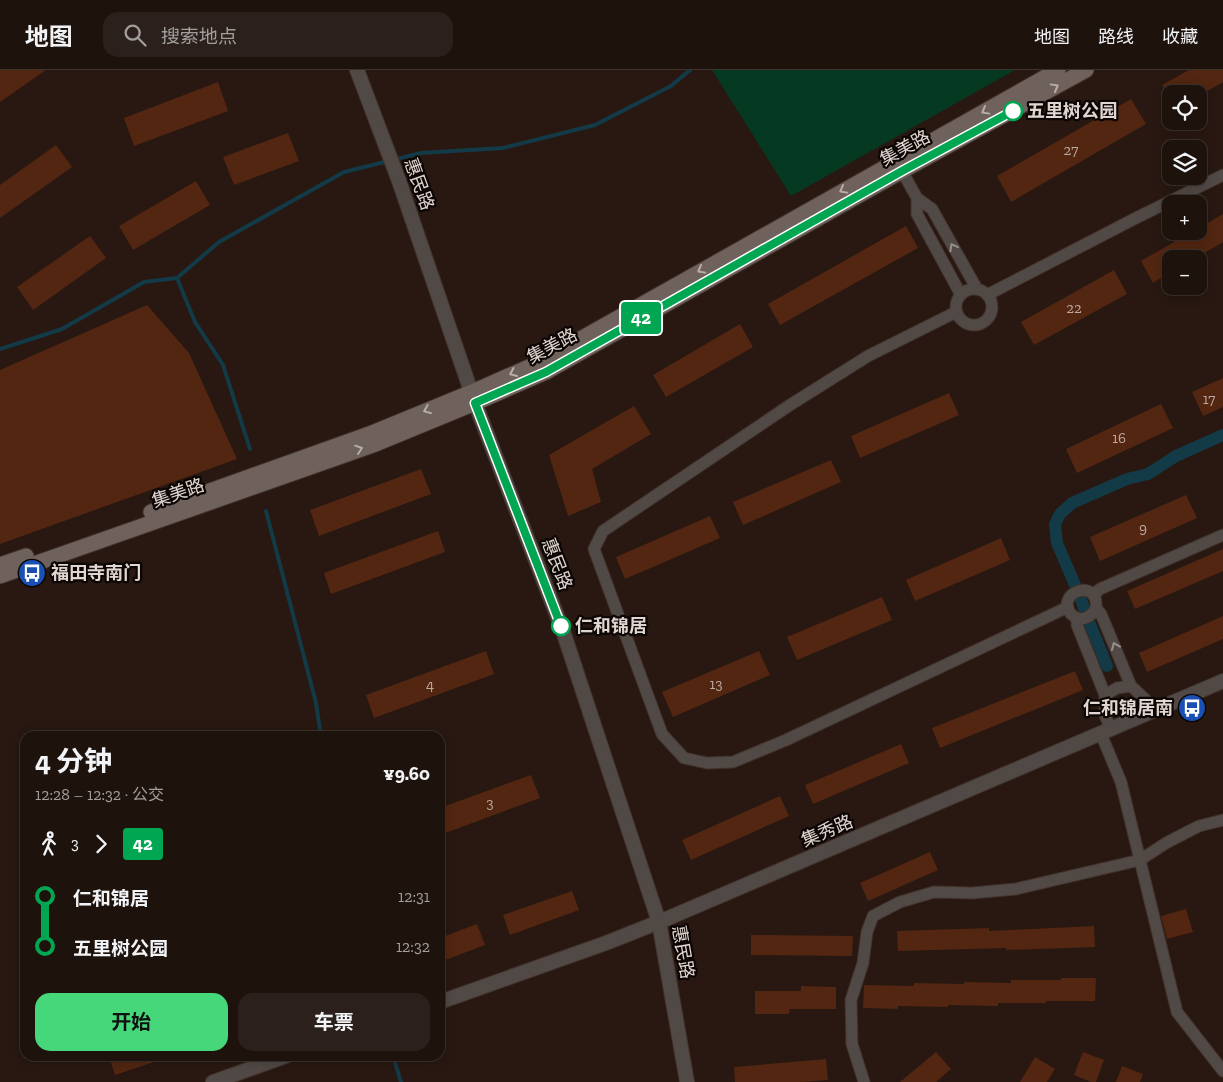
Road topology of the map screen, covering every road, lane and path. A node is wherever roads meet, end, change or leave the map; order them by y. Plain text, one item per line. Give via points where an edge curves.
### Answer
1 (357, 70) edge
2 (1058, 70) edge
3 (1086, 70) edge
4 (899, 166) junction
5 (1223, 175) edge
6 (916, 198) junction
7 (982, 292) junction
8 (961, 295) junction
9 (956, 312) junction
10 (473, 397) junction
11 (1223, 535) edge
12 (0, 565) edge
13 (0, 576) edge
14 (1093, 595) junction
15 (1068, 608) junction
16 (1096, 608) junction
17 (1077, 618) junction
18 (1223, 681) edge
19 (1131, 686) junction
20 (1105, 695) junction
21 (1150, 713) junction
22 (1106, 732) junction
23 (1223, 820) edge
24 (1140, 860) junction
25 (659, 922) junction
26 (445, 1000) edge
27 (272, 1061) edge
28 (1223, 1071) edge
29 (213, 1082) edge
30 (687, 1082) edge
31 (864, 1082) edge

1 - 10 street, 惠民路
2 -> 4 main road, 集美路
4 -> 3 main road, 集美路
4 - 6 street
4 - 10 main road, 集美路
5 - 7 street
7 -> 6 street via 932,209
6 - 8 street via 916,214
7 - 8 street via 971,289
7 - 9 street via 992,305 985,321 968,324
8 - 9 street
9 - 15 street via 860,361 602,532 594,549 662,734 684,758 707,763 733,762
10 -> 12 main road, 集美路
13 -> 10 main road, 集美路 via 373,445
10 - 25 street, 惠民路 via 563,631
11 - 14 street via 1100,589
14 - 15 street via 1085,590 1076,591 1069,598
14 - 16 street
15 - 17 street
16 - 17 street via 1091,616
19 -> 16 street
17 - 20 street via 1077,626
18 - 21 street, 集秀路
19 - 20 street via 1117,688
19 - 21 street via 1146,700
20 - 22 street
21 - 22 street, 集秀路
22 - 24 street
22 - 25 street, 集秀路
23 - 24 street via 1199,826
24 - 28 street via 1177,1012
24 - 31 street via 1016,889 934,892 900,902 873,916 852,1000 852,1044
25 - 26 street, 集秀路
25 - 30 street, 惠民路
27 - 29 street

